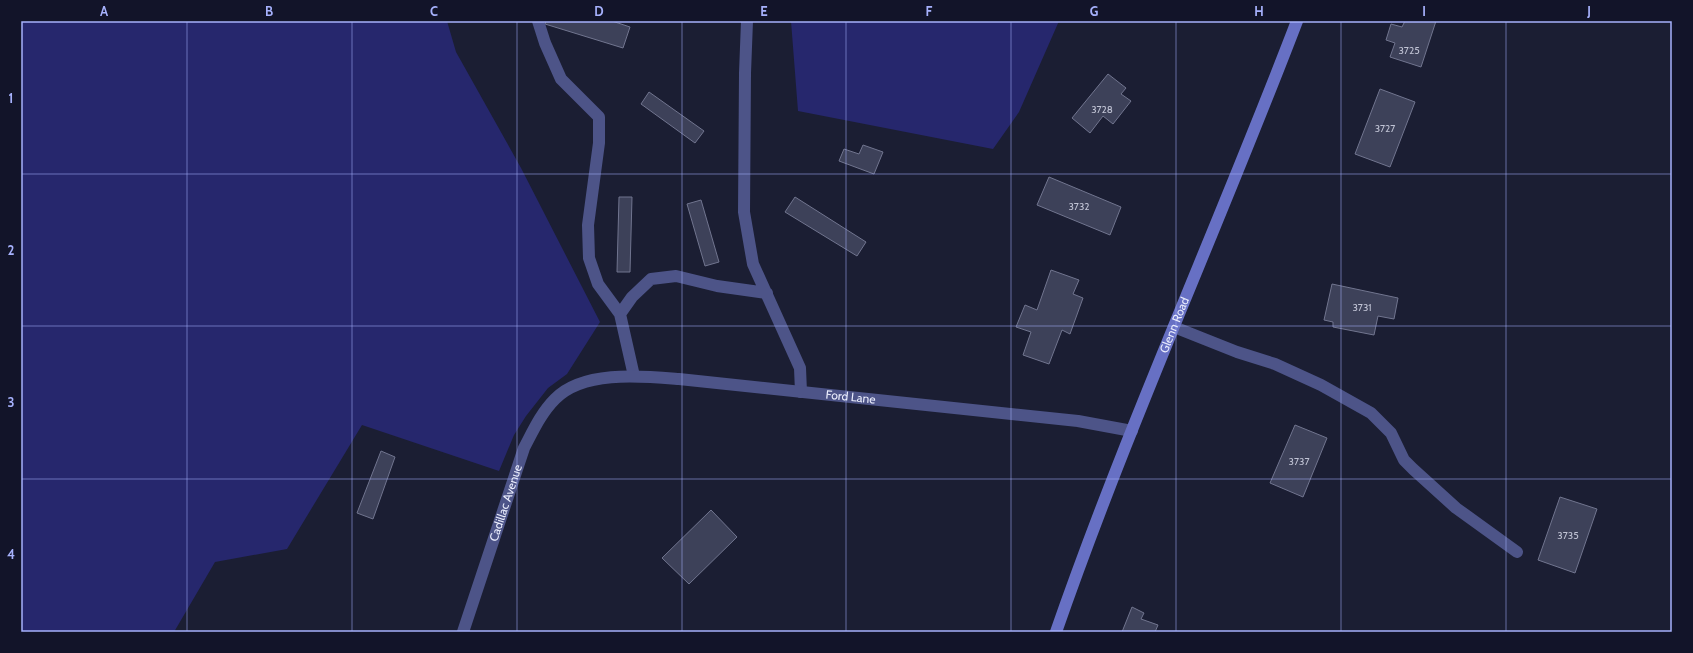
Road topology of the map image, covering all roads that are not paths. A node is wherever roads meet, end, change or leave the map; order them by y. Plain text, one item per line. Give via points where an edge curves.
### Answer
1 (538, 21) edge
2 (747, 21) edge
3 (1297, 21) edge
4 (767, 293) junction
5 (620, 314) junction
6 (1174, 327) junction
7 (634, 376) junction
8 (571, 388) joint
9 (801, 392) junction
10 (1132, 431) junction
11 (1517, 552) dead end
12 (463, 632) edge
13 (1056, 632) edge

1 - 5 street via 561,79 599,117 599,143 588,225 589,258 598,284
2 - 4 street via 744,212 753,264
3 - 6 street, Glenn Road
4 - 5 street via 717,286 676,276 651,279 632,297
4 - 9 street via 800,368
5 - 7 street
6 - 10 street, Glenn Road
6 - 11 street via 1236,352 1275,364 1321,385 1372,414 1392,433 1404,460 1413,469 1456,508
7 - 8 street, Ford Lane via 600,379
7 - 9 street, Ford Lane
8 - 12 street, Cadillac Avenue via 555,398 538,421 524,448
9 - 10 street, Ford Lane via 1078,421
10 - 13 street, Glenn Road via 1078,568

